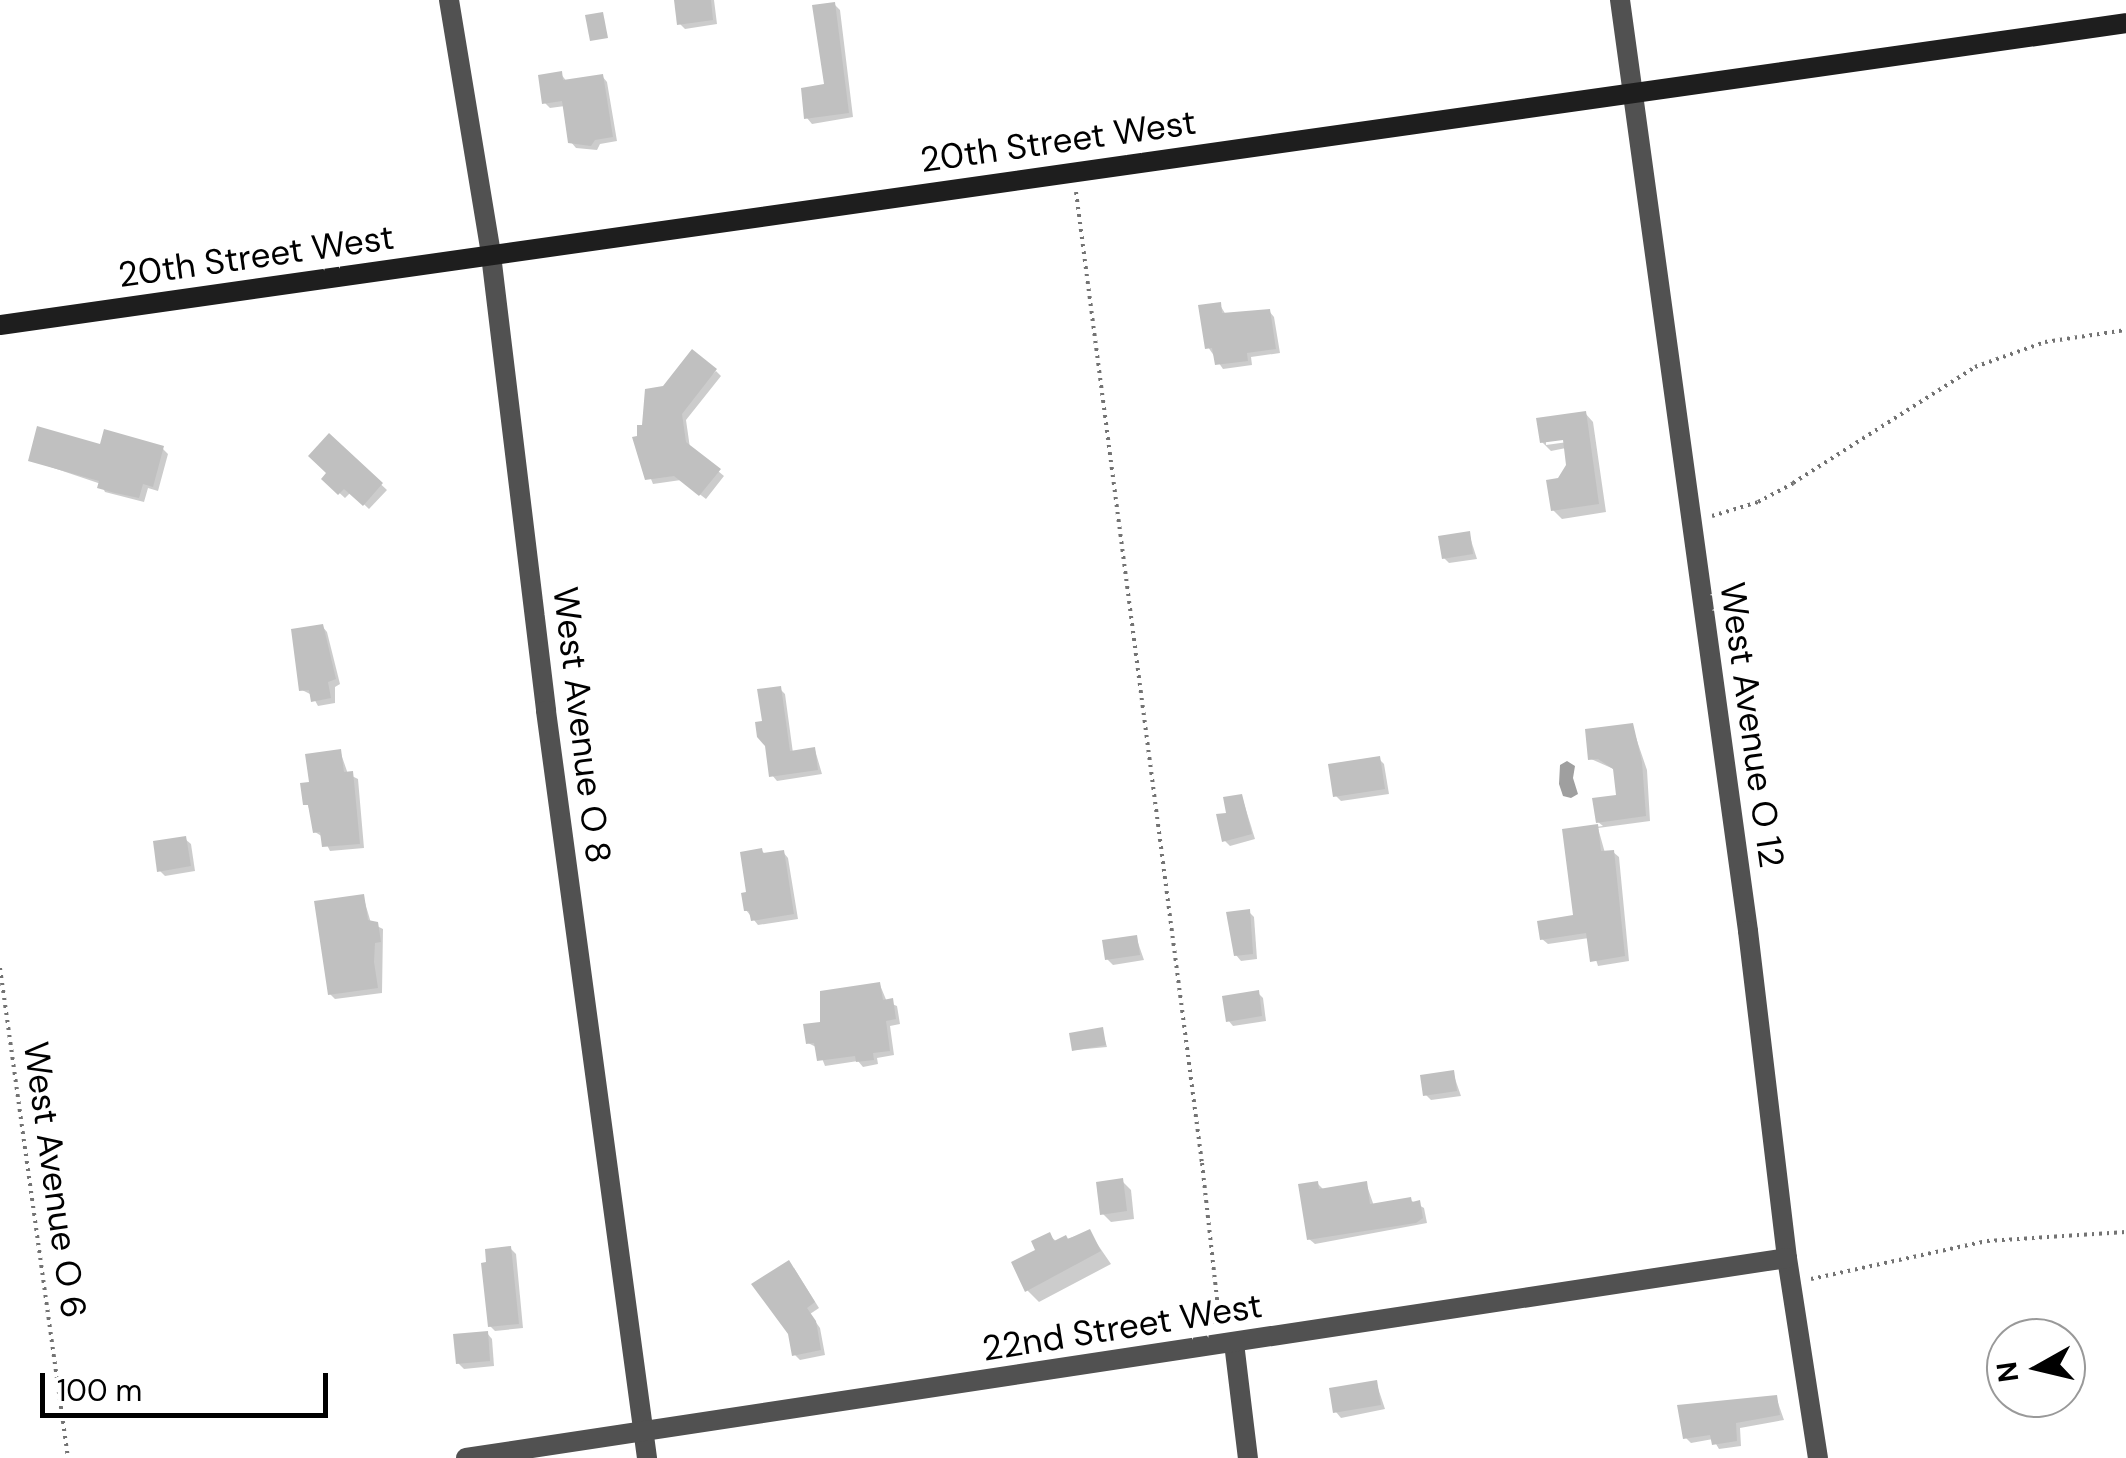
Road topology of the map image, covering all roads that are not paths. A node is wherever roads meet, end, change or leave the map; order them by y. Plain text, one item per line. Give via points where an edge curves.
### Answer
1 (448, 0) edge
2 (1620, 0) edge
3 (2126, 23) edge
4 (1633, 91) junction
5 (491, 255) junction
6 (0, 325) edge
7 (1787, 1258) junction
8 (1234, 1343) junction
9 (644, 1430) junction
10 (466, 1458) edge
11 (647, 1458) edge
12 (1248, 1458) edge
13 (1818, 1458) edge

1 - 5 street, West Avenue O 8
2 - 4 street, West Avenue O 12
3 - 4 main road, 20th Street West
4 - 5 main road, 20th Street West
4 - 7 street, West Avenue O 12
5 - 6 main road, 20th Street West
5 - 9 street, West Avenue O 8
7 - 8 street, 22nd Street West
7 - 13 street, West Avenue O 12
8 - 9 street, 22nd Street West
8 - 12 street
9 - 10 street, 22nd Street West
9 - 11 street, West Avenue O 8

